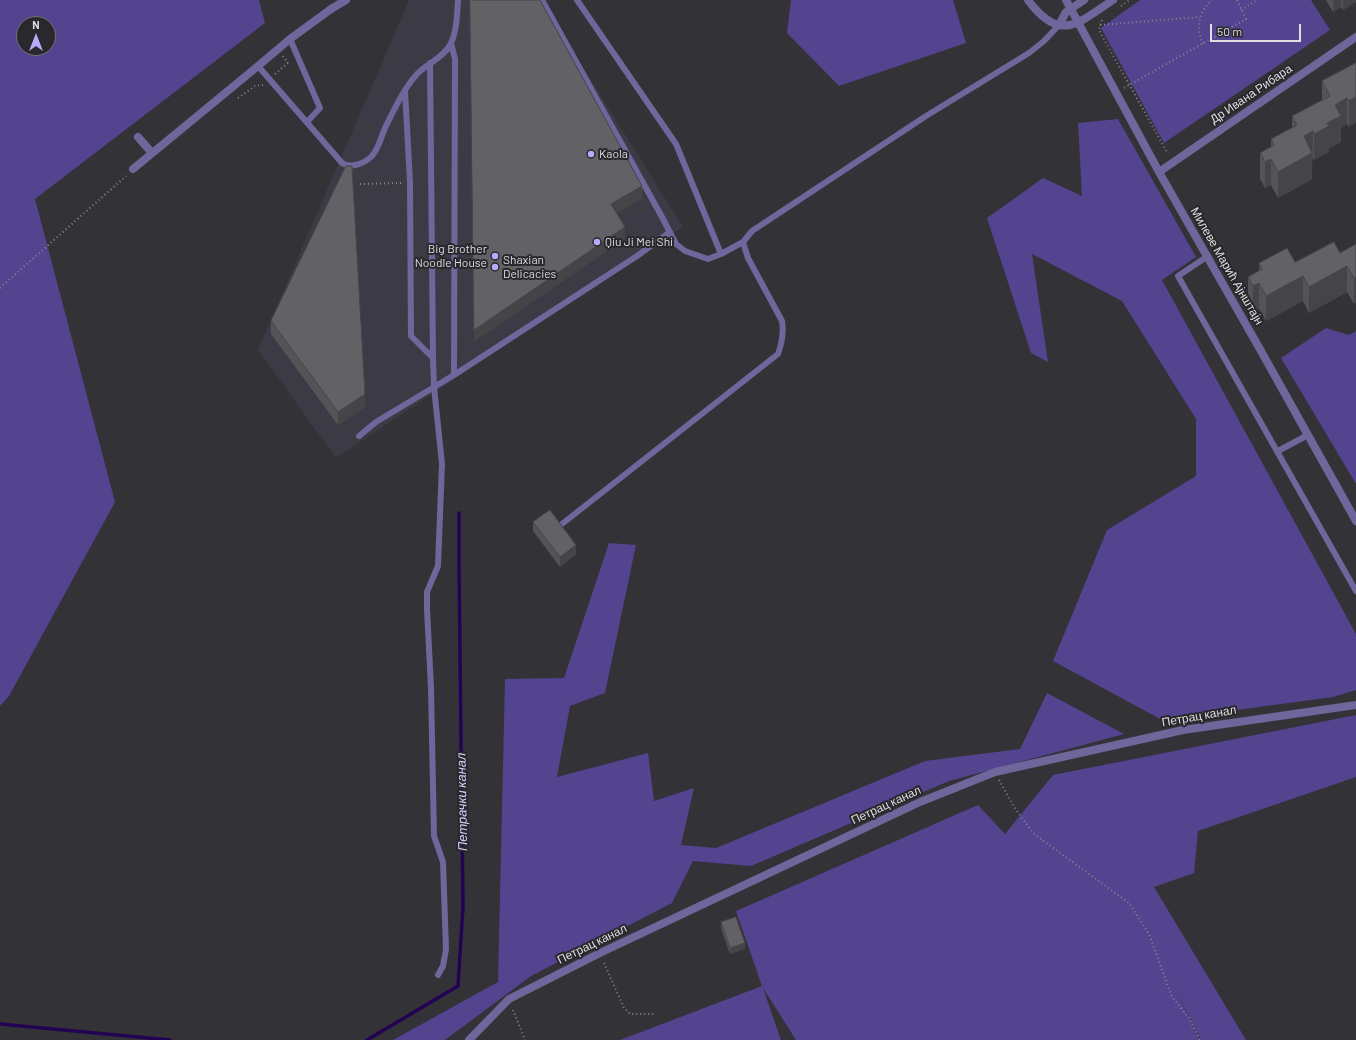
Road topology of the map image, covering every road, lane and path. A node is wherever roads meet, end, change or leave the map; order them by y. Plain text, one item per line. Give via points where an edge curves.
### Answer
1 (346, 0) edge
2 (458, 0) edge
3 (542, 0) edge
4 (577, 0) edge
5 (1028, 0) edge
6 (1066, 0) edge
7 (1084, 0) edge
8 (1113, 0) edge
9 (1130, 0) edge
10 (1212, 0) edge
11 (1237, 0) edge
12 (1257, 0) edge
13 (1118, 8) dead end
14 (1071, 9) junction
15 (1241, 10) junction
16 (1105, 17) dead end
17 (1200, 17) junction
18 (1079, 23) junction
19 (1059, 26) junction
20 (1099, 26) junction
21 (1356, 37) edge
22 (290, 39) junction
23 (451, 43) junction
24 (1203, 44) junction
25 (430, 63) junction
26 (258, 66) junction
27 (1129, 85) junction
28 (405, 91) junction
29 (1116, 93) junction
30 (307, 122) junction
31 (138, 137) dead end
32 (152, 153) junction
33 (1173, 162) junction
34 (133, 169) joint
35 (1159, 172) junction
36 (670, 232) junction
37 (743, 242) junction
38 (721, 254) junction
39 (1208, 256) junction
40 (0, 288) edge
41 (433, 358) junction
42 (454, 375) junction
43 (434, 387) junction
44 (1308, 435) junction
45 (359, 436) dead end
46 (1278, 451) junction
47 (1356, 521) edge
48 (562, 524) edge
49 (1356, 591) edge
50 (1356, 705) edge
51 (994, 772) junction
52 (600, 953) junction
53 (438, 974) dead end
54 (508, 999) junction
55 (655, 1014) dead end
56 (468, 1040) edge
57 (525, 1040) edge
58 (1200, 1040) edge

1 - 22 street
2 - 23 lane via 455,32
3 - 36 lane
4 - 38 lane via 676,144
5 - 19 street via 1041,16
6 - 14 street, Милеве Марић Ајнштајн
7 - 14 street
8 - 18 street
9 - 13 path
10 - 17 path via 1206,5
11 - 15 path
12 - 15 path
14 - 18 street, Милеве Марић Ајнштајн
14 - 19 street
15 - 24 path via 1246,19
16 - 20 path
17 - 20 path
17 - 24 path via 1198,22
18 - 19 street
18 - 29 street, Милеве Марић Ајнштајн
19 - 37 lane via 1029,53 926,116 752,231
20 - 27 path
21 - 33 street, Др Ивана Рибара
22 - 26 street
22 - 30 lane via 320,108
23 - 25 lane via 447,51
23 - 42 lane via 455,59
24 - 27 path
25 - 28 lane via 418,73
25 - 41 lane
26 - 30 lane
26 - 32 street
27 - 29 path
27 - 33 path
28 - 30 lane via 377,149 366,161 357,165 342,163
28 - 41 lane via 410,182 411,336
29 - 35 street, Милеве Марић Ајнштајн
31 - 32 street
32 - 34 street
33 - 35 street, Др Ивана Рибара
34 - 40 path
35 - 39 street, Милеве Марић Ајнштајн
36 - 38 lane via 676,244 685,252 708,258
36 - 42 lane
37 - 38 lane
37 - 48 lane via 748,258 782,321 784,330 778,354
39 - 44 street, Милеве Марић Ајнштајн
39 - 46 lane via 1178,276
41 - 43 lane
42 - 43 lane
43 - 45 lane via 376,422
43 - 53 lane via 442,464 438,566 427,592 427,610 434,836 443,862 446,949 444,966
44 - 46 lane
44 - 47 street, Милеве Марић Ајнштајн
46 - 49 lane
50 - 51 street, Петрац канал via 1183,730
51 - 52 street, Петрац канал via 920,802
51 - 58 path via 1014,807 1034,834 1129,903 1149,934 1172,997 1189,1018
52 - 54 street, Петрац канал
52 - 55 path via 624,1008 630,1014
54 - 56 street, Петрац канал
54 - 57 path

